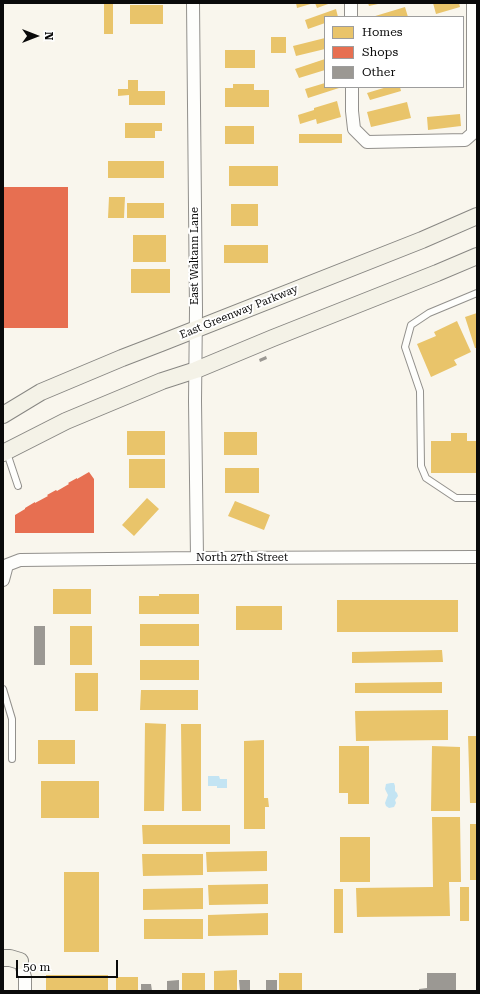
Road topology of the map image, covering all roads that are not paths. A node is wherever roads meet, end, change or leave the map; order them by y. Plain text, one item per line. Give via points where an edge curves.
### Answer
1 (193, 3) edge
2 (351, 3) edge
3 (473, 3) edge
4 (351, 16) edge
5 (352, 88) edge
6 (477, 216) edge
7 (477, 256) edge
8 (477, 293) edge
9 (196, 329) junction
10 (196, 370) junction
11 (3, 415) edge
12 (4, 449) edge
13 (18, 486) dead end
14 (477, 498) edge
15 (477, 557) edge
16 (197, 558) junction
17 (3, 580) edge
18 (3, 689) edge
19 (12, 759) dead end
20 (3, 958) edge
21 (20, 961) joint
22 (25, 991) edge

1 - 9 street, East Waltann Lane
2 - 4 street
3 - 5 street via 473,132 465,140 367,142 354,129
6 - 9 main road, East Greenway Parkway
7 - 10 main road
8 - 14 lane via 429,313 411,325 405,347 420,391 420,466 426,478 456,498
9 - 10 street, East Waltann Lane
9 - 11 main road, East Greenway Parkway via 41,392
10 - 12 main road via 66,421
10 - 16 street, East Waltann Lane
12 - 13 lane
15 - 16 street, North 27th Street
16 - 17 street, North 27th Street via 20,560 7,564
18 - 19 lane via 12,719
20 - 21 main road
21 - 22 street via 25,977

